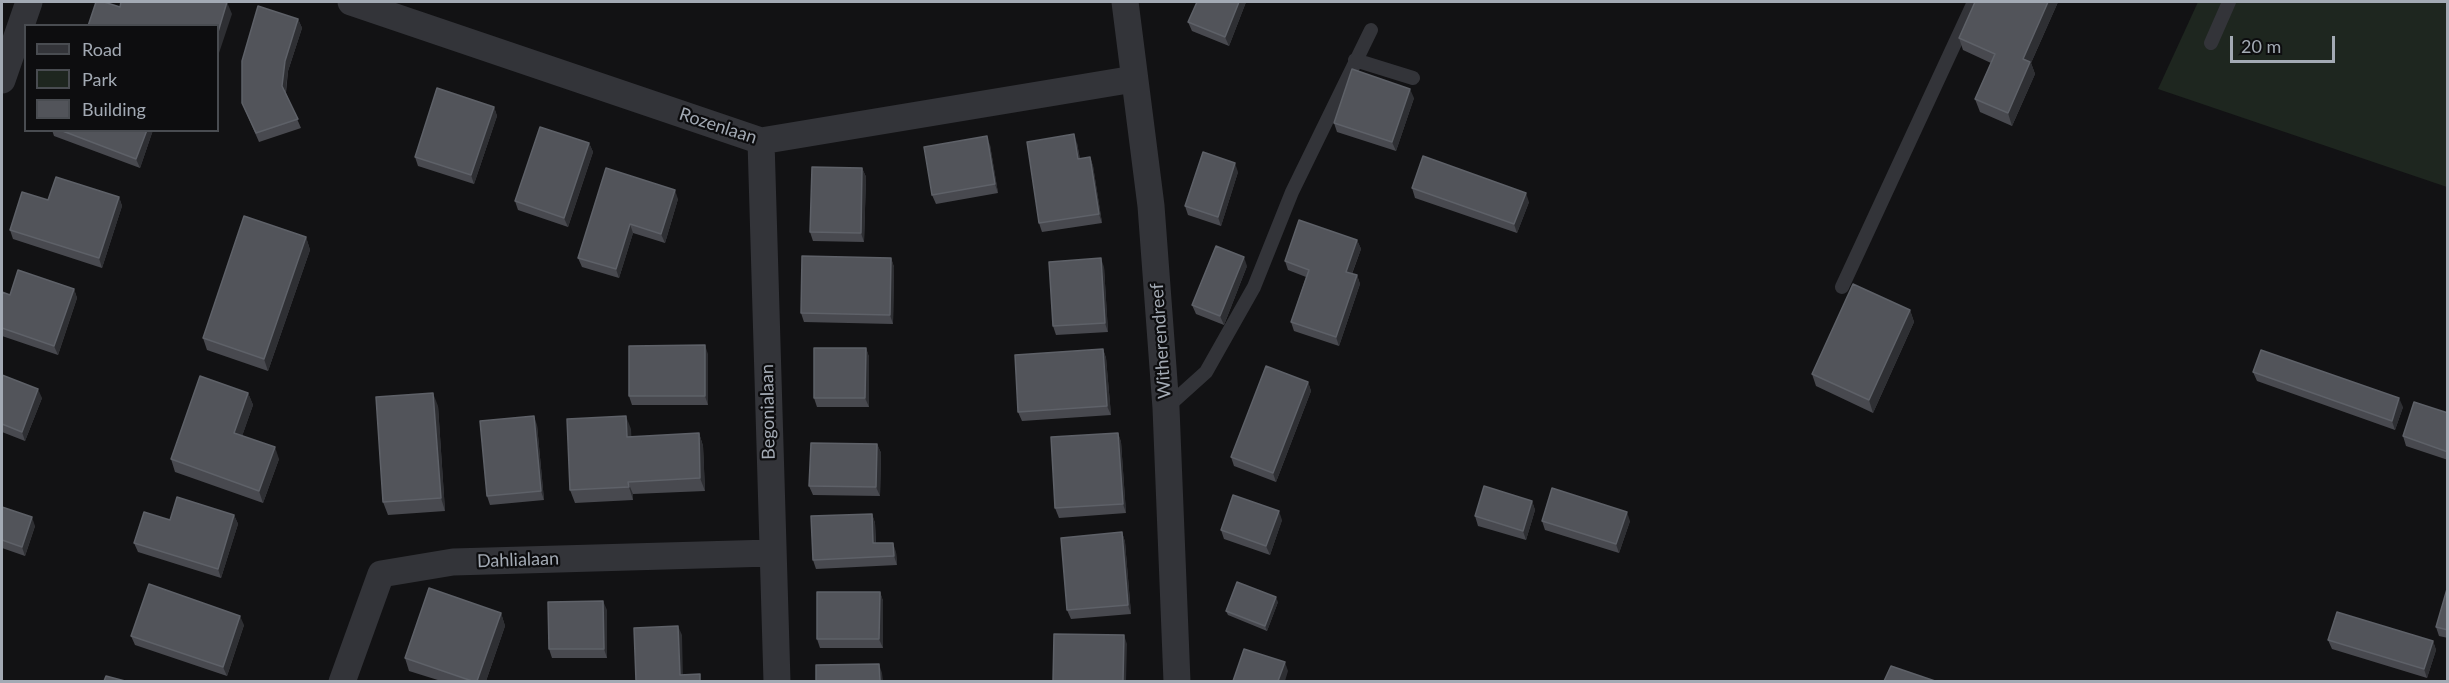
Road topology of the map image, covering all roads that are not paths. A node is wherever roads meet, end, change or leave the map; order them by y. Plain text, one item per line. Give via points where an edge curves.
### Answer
1 (29, 2) edge
2 (351, 2) edge
3 (1125, 2) edge
4 (1974, 2) edge
5 (2229, 2) edge
6 (1371, 30) dead end
7 (2211, 43) dead end
8 (1355, 60) junction
9 (1413, 78) dead end
10 (1134, 79) junction
11 (2, 80) edge
12 (761, 141) junction
13 (1842, 287) dead end
14 (1166, 408) junction
15 (771, 553) junction
16 (342, 681) edge
17 (777, 681) edge
18 (1177, 681) edge

1 - 11 street
2 - 12 street, Rozenlaan
3 - 10 street, Witherendreef
4 - 13 lane
5 - 7 lane
6 - 8 lane
8 - 9 lane
8 - 14 lane via 1292,192 1254,287 1206,372
10 - 12 street, Rozenlaan
10 - 14 street, Witherendreef via 1151,206
12 - 15 street, Begonialaan
14 - 18 street, Witherendreef
15 - 16 street, Dahlialaan via 453,562 381,574
15 - 17 street, Begonialaan

